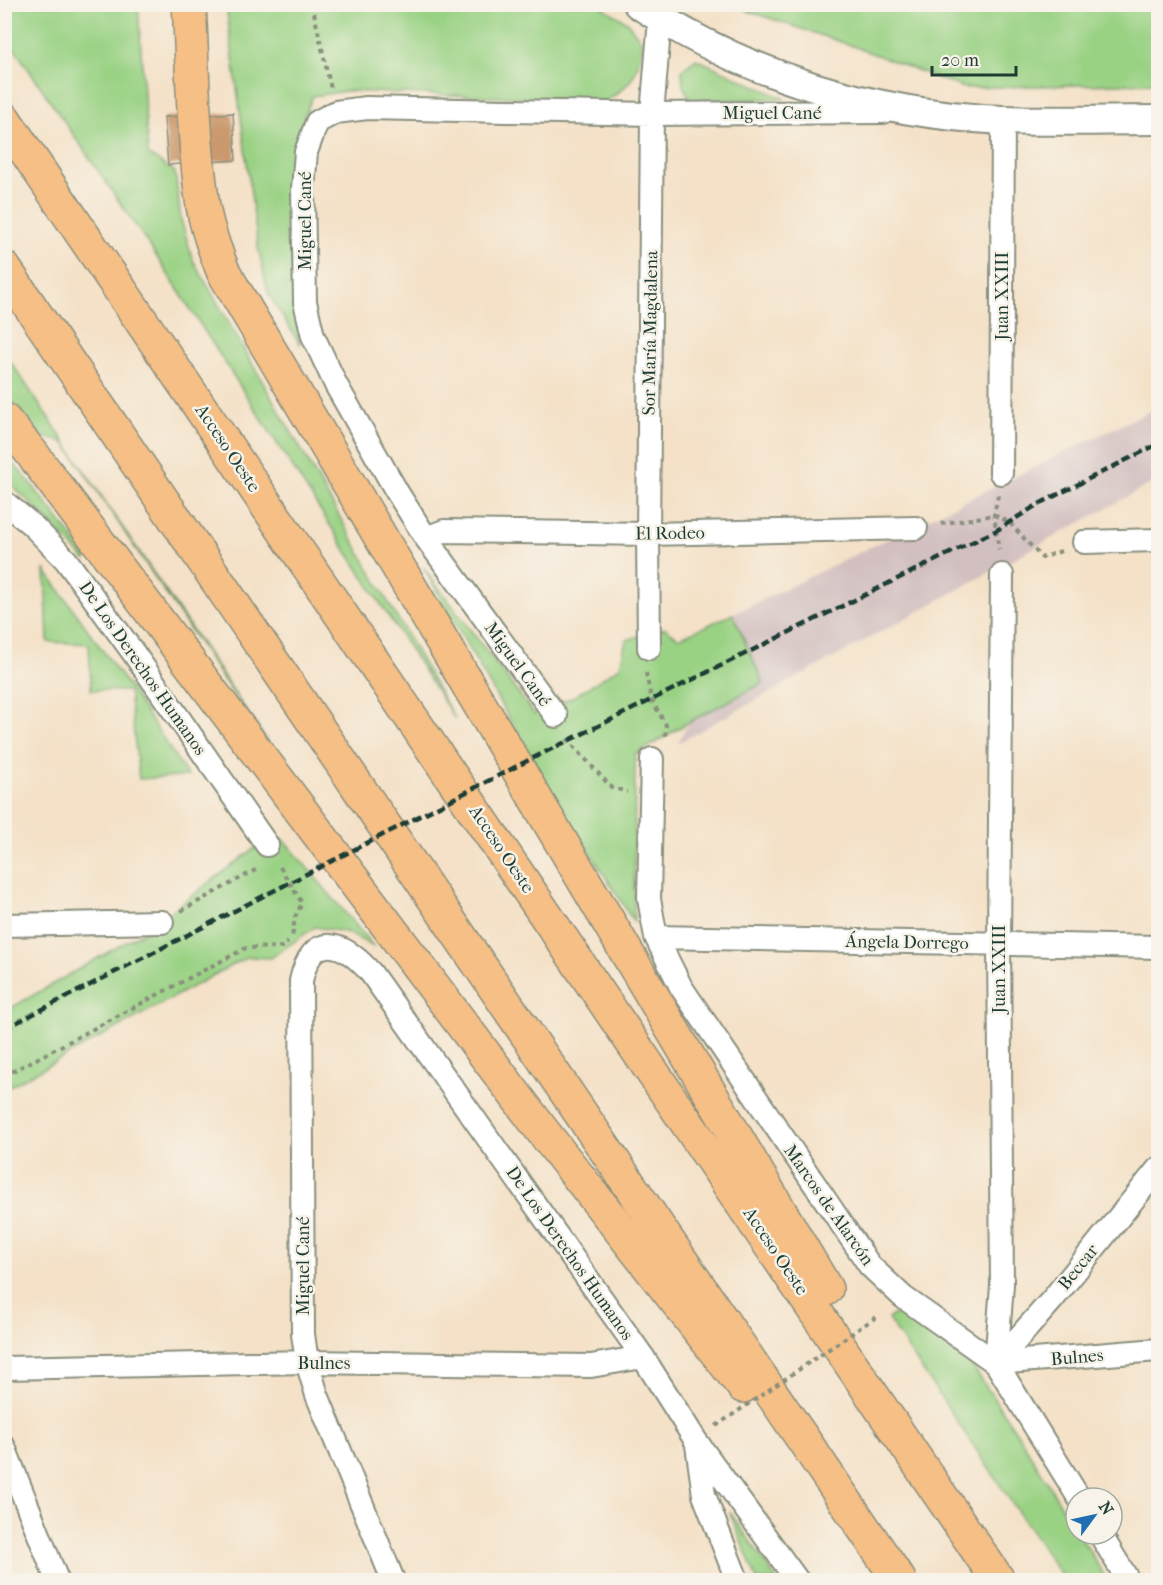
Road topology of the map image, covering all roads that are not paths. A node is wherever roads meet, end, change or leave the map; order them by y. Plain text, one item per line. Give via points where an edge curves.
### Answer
1 (189, 4) edge
2 (649, 12) edge
3 (926, 112) junction
4 (652, 114) junction
5 (4, 119) edge
6 (1003, 120) junction
7 (1158, 120) edge
8 (4, 268) edge
9 (4, 420) edge
10 (1001, 473) road end
11 (4, 502) edge
12 (4, 525) edge
13 (32, 525) junction
14 (916, 528) road end
15 (648, 534) junction
16 (426, 538) junction
17 (1158, 540) edge
18 (1084, 542) road end
19 (1002, 575) road end
20 (649, 648) road end
21 (556, 716) road end
22 (652, 759) road end
23 (271, 852) road end
24 (162, 922) road end
25 (4, 925) edge
26 (656, 938) junction
27 (999, 944) junction
28 (325, 946) joint
29 (1158, 947) edge
30 (1158, 1169) edge
31 (1158, 1350) edge
32 (643, 1357) junction
33 (307, 1362) junction
34 (996, 1363) junction
35 (4, 1368) edge
36 (898, 1430) junction
37 (696, 1441) junction
38 (4, 1447) edge
39 (829, 1476) junction
40 (1072, 1486) edge
41 (1107, 1546) edge
42 (57, 1581) edge
43 (393, 1581) edge
44 (737, 1581) edge
45 (797, 1581) edge
46 (899, 1581) edge
47 (998, 1581) edge
48 (1128, 1581) edge

1 - 36 highway via 203,206 224,272 869,1360
2 - 3 street via 761,70 820,90
2 - 4 street, Sor María Magdalena
3 - 4 street, Miguel Cané
3 - 6 street
4 - 15 street, Sor María Magdalena
4 - 16 street, Miguel Cané via 367,108 336,112 318,122 306,153 303,189 305,302 313,336 336,385
5 - 36 highway, Acceso Oeste
6 - 7 street
6 - 10 street, Juan XXIII
8 - 39 highway
9 - 39 highway via 541,1129 785,1440
11 - 13 street, De Los Derechos Humanos
12 - 13 street
13 - 23 street, De Los Derechos Humanos via 73,569
14 - 15 street, El Rodeo
15 - 16 street, El Rodeo via 444,531
15 - 20 street, Sor María Magdalena
16 - 21 street, Miguel Cané
17 - 18 street
19 - 27 street, Juan XXIII
22 - 26 street via 649,899
24 - 25 street
26 - 27 street, Ángela Dorrego
26 - 34 street, Marcos de Alarcón via 681,987 870,1266 903,1297
27 - 29 street, Ángela Dorrego
27 - 34 street, Juan XXIII via 1002,1285
28 - 32 street, De Los Derechos Humanos via 338,947 358,958 371,973
28 - 33 street, Miguel Cané via 312,951 301,981 303,1334
30 - 34 street, Beccar
31 - 34 street, Bulnes
32 - 33 street, Bulnes via 591,1366
32 - 37 street, De Los Derechos Humanos
33 - 35 street, Bulnes
33 - 43 street, Miguel Cané
34 - 40 street, Marcos de Alarcón
36 - 47 highway, Acceso Oeste
37 - 44 street via 704,1495
37 - 45 street, De Los Derechos Humanos
38 - 42 street
39 - 46 highway
41 - 48 street

